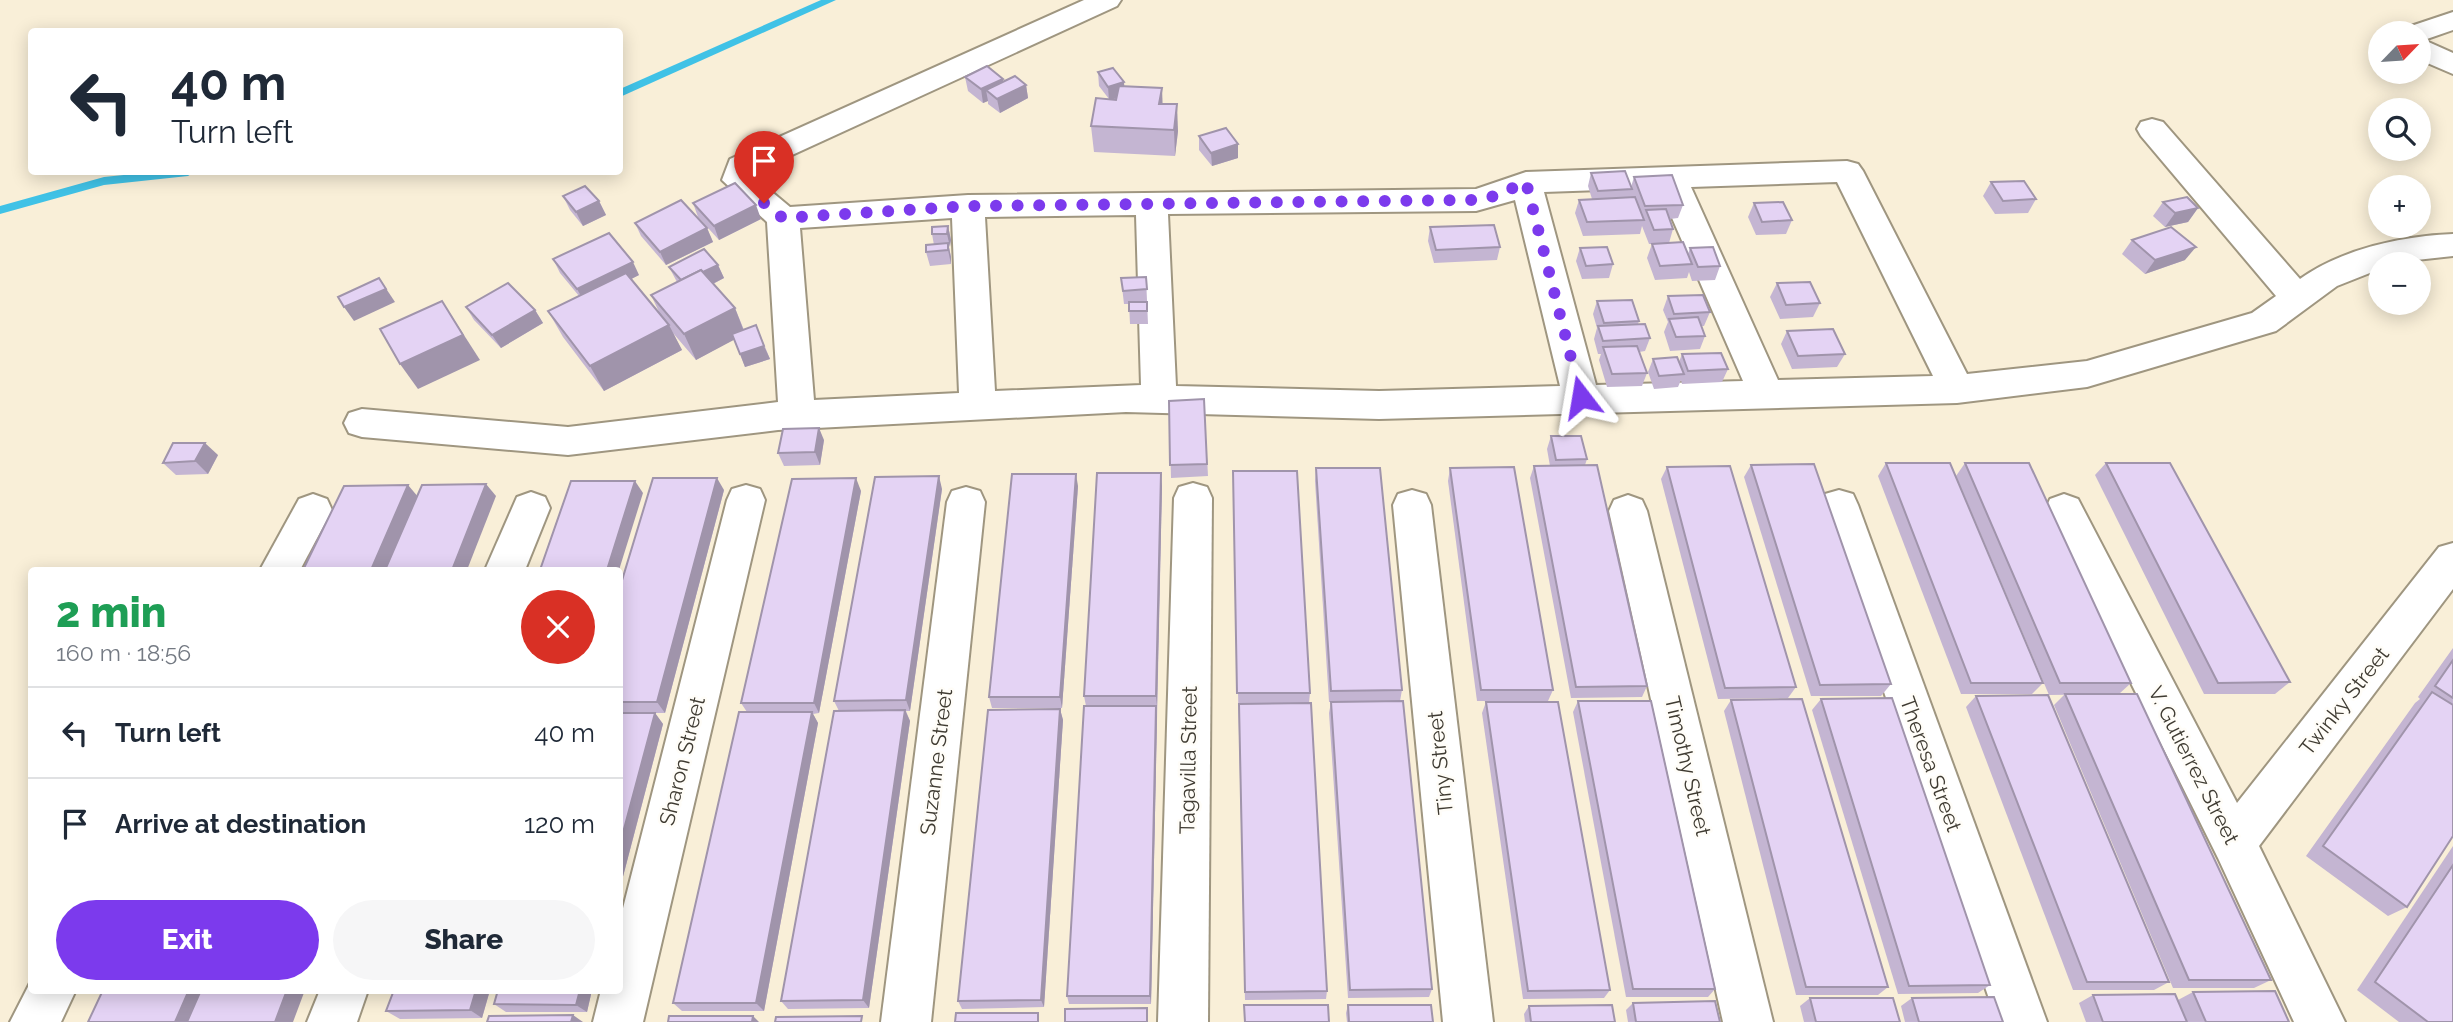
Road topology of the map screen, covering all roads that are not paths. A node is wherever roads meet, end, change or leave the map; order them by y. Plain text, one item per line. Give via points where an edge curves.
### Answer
1 (1107, 0) edge
2 (2453, 20) edge
3 (2431, 28) edge
4 (2431, 54) edge
5 (2453, 65) edge
6 (2152, 129) dead end
7 (1671, 178) junction
8 (1526, 182) junction
9 (1152, 205) junction
10 (968, 206) junction
11 (783, 218) junction
12 (2453, 245) edge
13 (2297, 298) junction
14 (1957, 389) junction
15 (1766, 393) junction
16 (1581, 397) junction
17 (1158, 399) junction
18 (978, 407) junction
19 (797, 416) junction
20 (362, 424) dead end
21 (1193, 498) dead end
22 (746, 500) dead end
23 (966, 502) dead end
24 (1412, 505) dead end
25 (1839, 505) dead end
26 (531, 508) dead end
27 (313, 510) dead end
28 (2064, 510) dead end
29 (1628, 511) dead end
30 (2453, 559) edge
31 (282, 567) edge
32 (506, 567) edge
33 (2235, 843) junction
34 (50, 994) edge
35 (342, 994) edge
36 (35, 1022) edge
37 (332, 1022) edge
38 (618, 1022) edge
39 (906, 1022) edge
40 (1183, 1022) edge
41 (1468, 1022) edge
42 (1748, 1022) edge
43 (2022, 1022) edge
44 (2320, 1022) edge

1 - 11 street via 741,166 738,180
2 - 3 street
4 - 5 street
6 - 13 street
7 - 8 street
7 - 14 street via 1847,172
7 - 15 street
8 - 9 street via 1476,200
8 - 16 street
9 - 10 street
9 - 17 street
10 - 11 street
10 - 18 street
11 - 19 street
12 - 13 street via 2427,246 2368,260 2325,278
13 - 14 street via 2264,322 2087,374
14 - 15 street
15 - 16 street
16 - 17 street via 1379,405
17 - 18 street
18 - 19 street
19 - 20 street via 568,441
21 - 40 street, Tagavilla Street
22 - 38 street, Sharon Street
23 - 39 street, Suzanne Street
24 - 41 street, Tiny Street
25 - 43 street, Theresa Street
26 - 32 street
27 - 31 street
28 - 33 street, V. Gutierrez Street
29 - 42 street, Timothy Street
30 - 33 street, Twinky Street
33 - 44 street, V. Gutierrez Street
34 - 36 street
35 - 37 street

